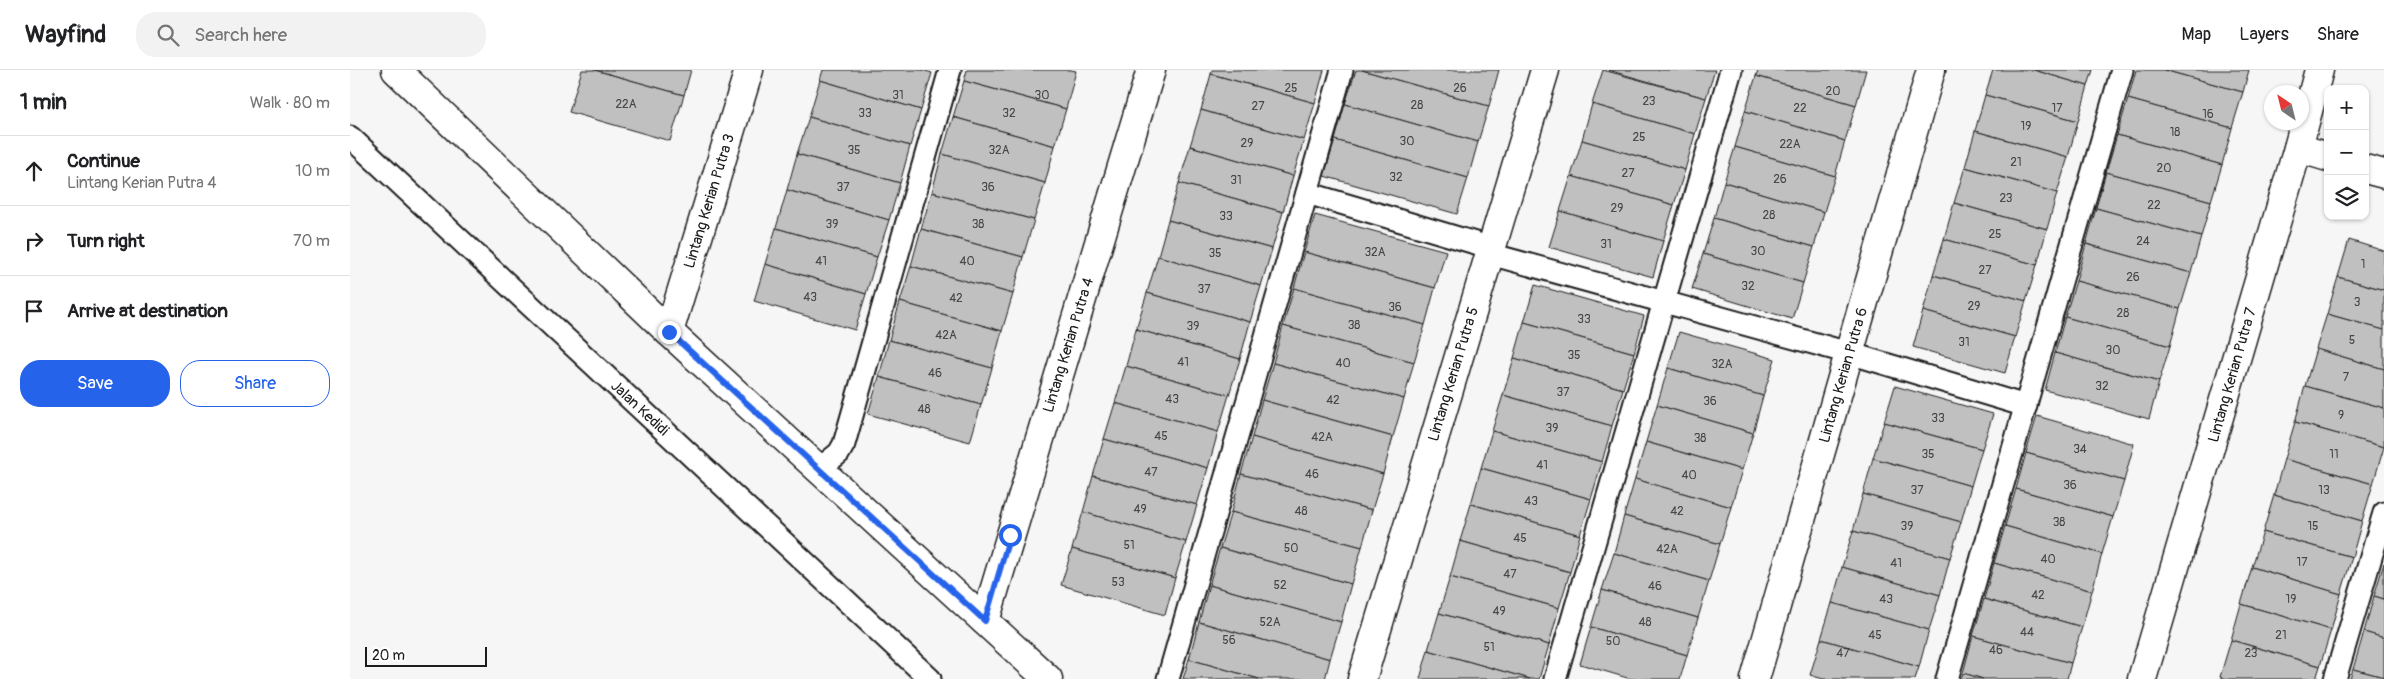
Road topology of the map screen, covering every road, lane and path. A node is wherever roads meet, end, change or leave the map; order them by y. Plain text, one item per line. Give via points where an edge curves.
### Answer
1 (396, 70) edge
2 (749, 70) edge
3 (950, 70) edge
4 (1151, 70) edge
5 (1342, 70) edge
6 (1545, 70) edge
7 (1731, 70) edge
8 (1931, 70) edge
9 (2122, 70) edge
10 (2319, 70) edge
11 (350, 137) edge
12 (2298, 148) junction
13 (2324, 156) edge
14 (2369, 169) edge
15 (2384, 174) edge
16 (1307, 193) junction
17 (1491, 251) junction
18 (1664, 302) junction
19 (669, 332) junction
20 (1849, 354) junction
21 (2026, 406) junction
22 (819, 469) junction
23 (2384, 513) edge
24 (985, 621) junction
25 (930, 679) edge
26 (1048, 679) edge
27 (1168, 679) edge
28 (1362, 679) edge
29 (1555, 679) edge
30 (1755, 679) edge
31 (1947, 679) edge
32 (2142, 679) edge
33 (2335, 679) edge

1 - 19 street
2 - 19 street, Lintang Kerian Putra 3
3 - 22 lane via 844,444 835,458
4 - 24 street, Lintang Kerian Putra 4
5 - 16 lane
6 - 17 street, Lintang Kerian Putra 5
7 - 18 lane
8 - 20 street, Lintang Kerian Putra 6
9 - 21 lane
10 - 12 street, Lintang Kerian Putra 7
11 - 25 lane, Jalan Kedidi
12 - 13 street
12 - 32 street, Lintang Kerian Putra 7
14 - 15 street
16 - 17 lane
16 - 27 lane
17 - 18 lane
17 - 28 street, Lintang Kerian Putra 5
18 - 20 lane
18 - 29 lane
19 - 22 street
20 - 21 lane
20 - 30 street, Lintang Kerian Putra 6
21 - 31 lane
22 - 24 street
23 - 33 lane
24 - 26 street

